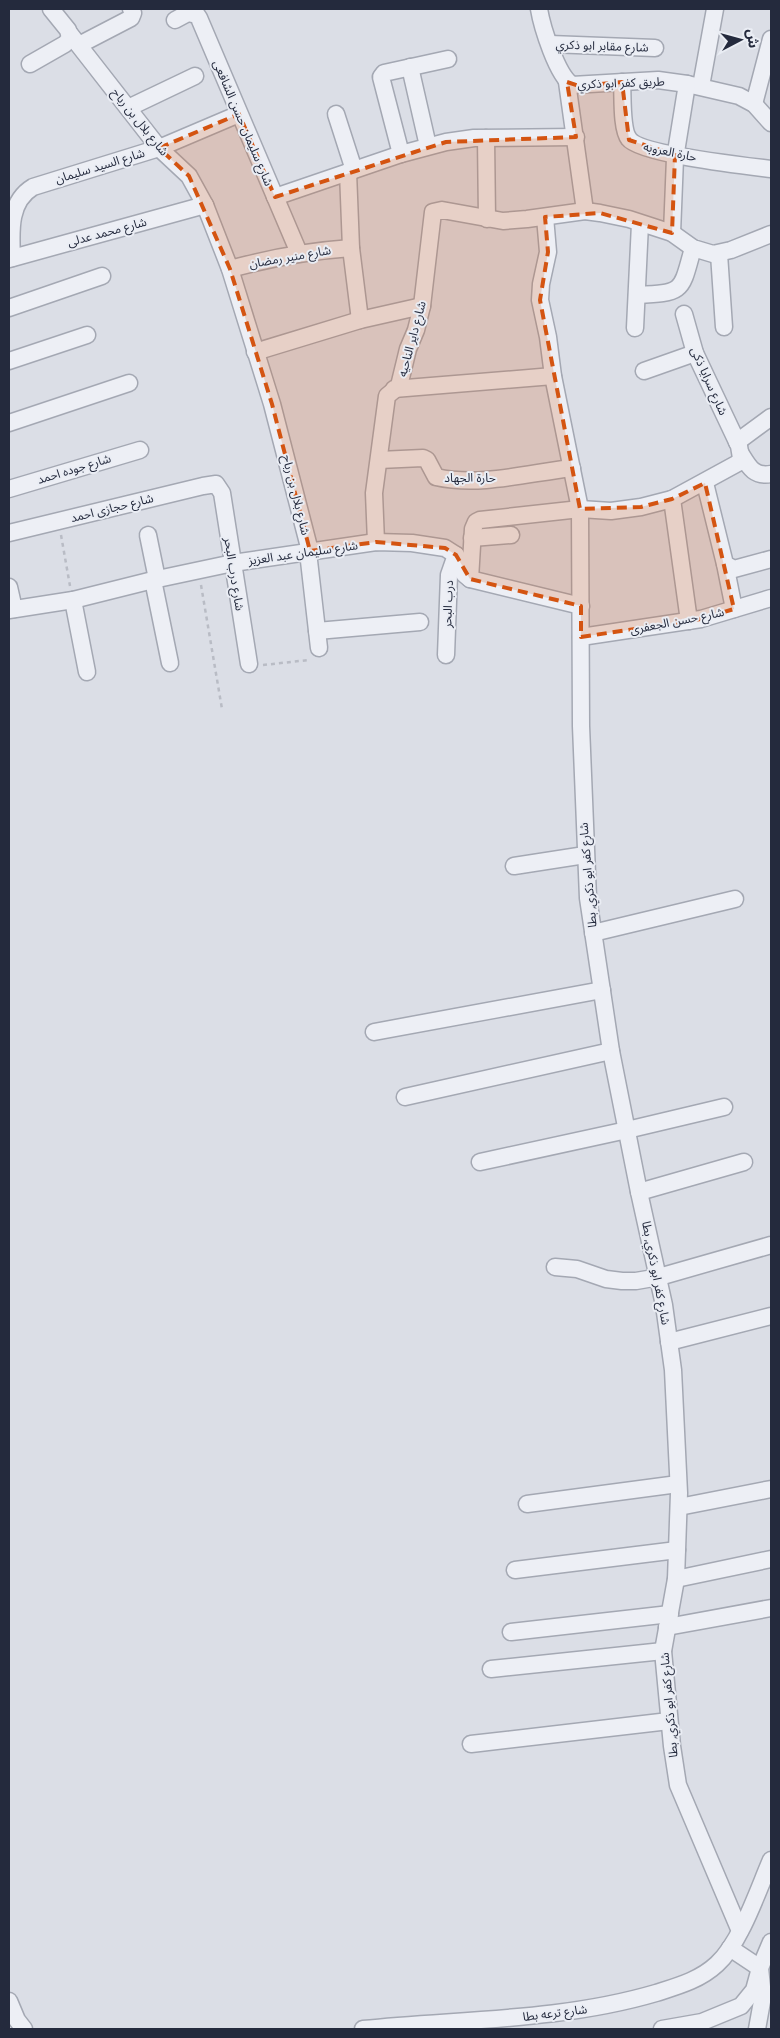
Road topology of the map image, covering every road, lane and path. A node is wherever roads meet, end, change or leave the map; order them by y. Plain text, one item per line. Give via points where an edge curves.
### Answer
1 (51, 9) edge
2 (131, 9) edge
3 (539, 9) edge
4 (715, 9) edge
5 (175, 20) dead end
6 (74, 39) junction
7 (771, 39) edge
8 (550, 44) junction
9 (655, 48) dead end
10 (448, 59) dead end
11 (30, 64) dead end
12 (410, 67) junction
13 (196, 76) dead end
14 (567, 82) junction
15 (622, 82) junction
16 (694, 85) junction
17 (754, 104) junction
18 (128, 108) junction
19 (239, 114) junction
20 (336, 114) dead end
21 (771, 124) edge
22 (576, 137) junction
23 (486, 138) junction
24 (428, 146) junction
25 (159, 148) junction
26 (401, 154) junction
27 (675, 155) junction
28 (771, 169) edge
29 (351, 171) junction
30 (275, 197) junction
31 (205, 205) junction
32 (585, 211) junction
33 (545, 217) junction
34 (488, 219) junction
35 (640, 224) junction
36 (672, 234) junction
37 (771, 234) edge
38 (350, 248) junction
39 (693, 248) junction
40 (299, 253) junction
41 (719, 254) junction
42 (10, 258) edge
43 (230, 269) junction
44 (102, 276) dead end
45 (636, 295) junction
46 (422, 306) junction
47 (9, 308) edge
48 (684, 314) dead end
49 (360, 320) junction
50 (724, 326) dead end
51 (635, 328) dead end
52 (87, 335) dead end
53 (256, 352) junction
54 (695, 353) junction
55 (9, 361) edge
56 (644, 371) dead end
57 (553, 376) junction
58 (129, 383) dead end
59 (394, 389) junction
60 (771, 417) edge
61 (9, 423) edge
62 (739, 447) junction
63 (140, 450) dead end
64 (379, 460) junction
65 (572, 468) junction
66 (771, 474) edge
67 (705, 482) junction
68 (216, 484) joint
69 (9, 489) edge
70 (672, 499) junction
71 (580, 510) junction
72 (58, 521) junction
73 (9, 533) edge
74 (148, 535) dead end
75 (511, 535) dead end
76 (472, 538) junction
77 (376, 542) junction
78 (309, 552) junction
79 (456, 555) junction
80 (771, 559) edge
81 (233, 563) junction
82 (725, 564) junction
83 (199, 571) junction
84 (155, 579) junction
85 (470, 580) junction
86 (9, 587) edge
87 (771, 598) edge
88 (73, 600) junction
89 (581, 606) junction
90 (734, 609) junction
91 (12, 610) edge
92 (689, 621) junction
93 (420, 622) dead end
94 (317, 631) junction
95 (581, 637) junction
96 (319, 648) joint
97 (446, 655) dead end
98 (170, 663) dead end
99 (249, 664) joint
100 (87, 672) dead end
101 (222, 709) dead end
102 (585, 855) junction
103 (514, 866) dead end
104 (735, 899) dead end
105 (593, 933) junction
106 (602, 990) junction
107 (374, 1032) dead end
108 (611, 1051) junction
109 (405, 1097) dead end
110 (724, 1106) dead end
111 (627, 1130) junction
112 (480, 1162) dead end
113 (744, 1162) dead end
114 (639, 1192) junction
115 (771, 1245) edge
116 (555, 1267) dead end
117 (659, 1277) junction
118 (771, 1316) edge
119 (669, 1342) junction
120 (678, 1484) junction
121 (771, 1489) edge
122 (527, 1504) dead end
123 (678, 1507) junction
124 (677, 1550) junction
125 (771, 1559) edge
126 (515, 1570) dead end
127 (676, 1579) junction
128 (771, 1608) edge
129 (668, 1620) junction
130 (511, 1632) dead end
131 (663, 1651) junction
132 (490, 1670) dead end
133 (669, 1721) junction
134 (470, 1744) dead end
135 (771, 1860) edge
136 (740, 1931) junction
137 (771, 1942) edge
138 (734, 1950) junction
139 (757, 1965) junction
140 (9, 2001) edge
141 (24, 2029) edge
142 (363, 2029) edge
143 (662, 2029) edge
144 (757, 2029) edge

1 - 6 street, شارع بلال بن رباح
2 - 6 street via 131,18
3 - 8 street, طريق كفر ابو ذكري
4 - 16 street
5 - 19 street, شارع سليمان حسن الشافعى via 188,14 198,15
6 - 11 street via 70,38
6 - 18 street, شارع بلال بن رباح
7 - 17 street
8 - 9 street, شارع مقابر ابو ذكري
8 - 14 street, طريق كفر ابو ذكري
10 - 12 street
12 - 24 street
12 - 26 street via 384,73 381,77
13 - 18 street
14 - 15 street, طريق كفر ابو ذكري via 579,86
14 - 22 street
15 - 16 street, طريق كفر ابو ذكري via 658,80
15 - 27 street, حارة العروبه via 625,129 629,140
16 - 17 street, طريق كفر ابو ذكري via 729,92
16 - 27 street
17 - 21 street, طريق كفر ابو ذكري
18 - 25 street, شارع بلال بن رباح
19 - 25 street, شارع السيد سليمان
19 - 30 street, شارع سليمان حسن الشافعى
20 - 29 street
22 - 23 street
22 - 32 street
23 - 24 street
23 - 34 street
24 - 26 street
25 - 31 street, شارع بلال بن رباح via 189,176
25 - 42 street, شارع السيد سليمان via 27,190 14,214
26 - 29 street
27 - 28 street, حارة العروبه
27 - 36 street
29 - 30 street
29 - 38 street
30 - 40 street, شارع سليمان حسن الشافعى
31 - 42 street, شارع محمد عدلى
31 - 43 street, شارع بلال بن رباح
32 - 33 street, شارع داير الناحيه
32 - 35 street, شارع داير الناحيه via 613,215
33 - 34 street, شارع داير الناحيه
33 - 57 street via 548,252 540,284 540,300
34 - 46 street, شارع داير الناحيه via 442,210 433,212
35 - 36 street, شارع داير الناحيه
35 - 45 street
36 - 39 street, شارع داير الناحيه
37 - 41 street
38 - 40 street, شارع منير رمضان
38 - 49 street
39 - 41 street, شارع داير الناحيه
39 - 45 street via 679,288 672,292
40 - 43 street, شارع منير رمضان
41 - 50 street
43 - 53 street, شارع بلال بن رباح
44 - 47 street
45 - 51 street
46 - 49 street
46 - 59 street, شارع داير الناحيه via 399,386
48 - 54 street, شارع سرايا ذكى
49 - 53 street
52 - 55 street
53 - 78 street, شارع بلال بن رباح
54 - 56 street
54 - 62 street, شارع سرايا ذكى
57 - 59 street
57 - 65 street
58 - 61 street
59 - 64 street, شارع داير الناحيه via 387,396
60 - 62 street
62 - 66 street, شارع سرايا ذكى via 754,473 761,476
62 - 67 street via 741,458 738,463
63 - 69 street, شارع جوده احمد
64 - 65 street, حارة الجهاد via 423,458 436,477 462,480 497,479
64 - 77 street, شارع داير الناحيه via 374,494
65 - 71 street
67 - 70 street
67 - 82 street
68 - 72 street, شارع حجازى احمد
68 - 81 street, شارع درب البحر via 222,493
70 - 71 street via 618,511
70 - 92 street
71 - 76 street via 480,520 476,522
71 - 89 street
72 - 73 street, شارع حجازى احمد
72 - 88 path
74 - 84 street
75 - 76 street
76 - 85 street
77 - 78 street, شارع سليمان عبد العزيز
77 - 79 street, شارع سليمان عبد العزيز via 437,546
78 - 81 street, شارع سليمان عبد العزيز
78 - 94 street, شارع بلال بن رباح
79 - 85 street
79 - 97 street, درب البحر via 450,568
80 - 82 street via 734,569
81 - 83 street, شارع سليمان عبد العزيز
81 - 99 street, شارع درب البحر
82 - 90 street
83 - 84 street, شارع سليمان عبد العزيز
83 - 101 path
84 - 88 street, شارع سليمان عبد العزيز
84 - 98 street
85 - 89 street
86 - 91 street
87 - 90 street, شارع حسن الجعفرى
88 - 91 street, شارع سليمان عبد العزيز
88 - 100 street
89 - 95 street, شارع كفر ابو ذكري, بطا
90 - 92 street, شارع حسن الجعفرى
92 - 95 street, شارع حسن الجعفرى
93 - 94 street
94 - 96 street, شارع بلال بن رباح
95 - 102 street, شارع كفر ابو ذكري, بطا
96 - 99 path via 318,656 312,660
102 - 103 street
102 - 105 street, شارع كفر ابو ذكري, بطا
104 - 105 street
105 - 106 street, شارع كفر ابو ذكري, بطا
106 - 107 street
106 - 108 street, شارع كفر ابو ذكري, بطا
108 - 109 street
108 - 111 street, شارع كفر ابو ذكري, بطا
110 - 111 street
111 - 112 street
111 - 114 street, شارع كفر ابو ذكري, بطا
113 - 114 street
114 - 117 street, شارع كفر ابو ذكري, بطا
115 - 117 street
116 - 117 street via 577,1269 622,1282
117 - 119 street, شارع كفر ابو ذكري, بطا
118 - 119 street
119 - 120 street, شارع كفر ابو ذكري, بطا
120 - 122 street
120 - 123 street, شارع كفر ابو ذكري, بطا
121 - 123 street
123 - 124 street, شارع كفر ابو ذكري, بطا
124 - 126 street
124 - 127 street, شارع كفر ابو ذكري, بطا
125 - 127 street
127 - 129 street, شارع كفر ابو ذكري, بطا
128 - 129 street
129 - 130 street
129 - 131 street, شارع كفر ابو ذكري, بطا
131 - 132 street
131 - 133 street, شارع كفر ابو ذكري, بطا
133 - 134 street
133 - 136 street, شارع كفر ابو ذكري, بطا via 678,1785
135 - 136 street, شارع ترعه بطا
136 - 138 street, شارع ترعه بطا
137 - 139 street
138 - 139 street
138 - 142 street, شارع ترعه بطا via 695,1980 620,2004 536,2016
139 - 143 street via 754,1990 741,2006 702,2022
139 - 144 street via 763,1996
140 - 141 street via 16,2020

